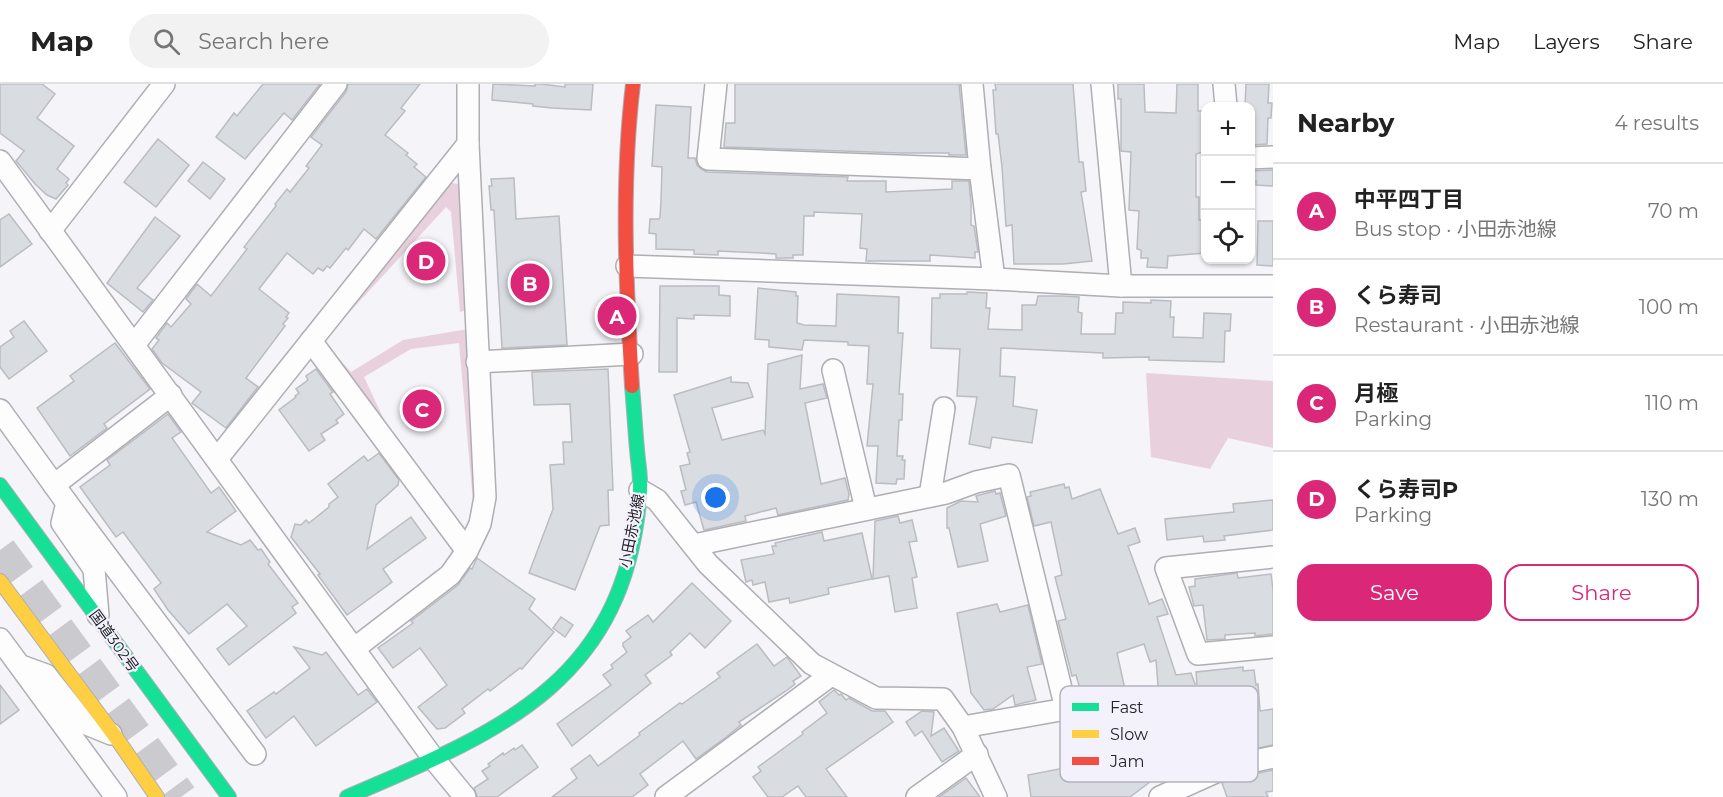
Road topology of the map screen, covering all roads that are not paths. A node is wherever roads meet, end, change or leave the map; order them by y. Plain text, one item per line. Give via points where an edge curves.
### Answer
1 (164, 84) edge
2 (336, 84) edge
3 (468, 84) edge
4 (633, 84) edge
5 (716, 84) edge
6 (972, 84) edge
7 (1102, 84) edge
8 (1224, 84) edge
9 (1226, 102) edge
10 (468, 144) junction
11 (1273, 157) edge
12 (1255, 158) edge
13 (0, 161) edge
14 (980, 169) junction
15 (50, 231) junction
16 (627, 266) junction
17 (994, 279) junction
18 (1121, 286) junction
19 (1273, 286) edge
20 (311, 341) junction
21 (134, 345) junction
22 (632, 354) junction
23 (477, 362) junction
24 (833, 370) dead end
25 (171, 395) junction
26 (944, 408) dead end
27 (0, 410) edge
28 (217, 459) junction
29 (0, 485) edge
30 (54, 485) junction
31 (640, 490) junction
32 (930, 496) junction
33 (67, 503) junction
34 (866, 509) junction
35 (694, 545) junction
36 (467, 551) junction
37 (1273, 557) edge
38 (0, 581) edge
39 (98, 619) junction
40 (0, 639) edge
41 (1273, 647) edge
42 (355, 648) junction
43 (21, 666) junction
44 (831, 675) junction
45 (1060, 686) edge
46 (1060, 710) edge
47 (963, 727) junction
48 (115, 736) junction
49 (255, 754) dead end
50 (977, 754) junction
51 (1273, 757) edge
52 (434, 758) junction
53 (1258, 760) edge
54 (1194, 782) edge
55 (116, 797) edge
56 (157, 797) edge
57 (229, 797) edge
58 (347, 797) edge
59 (465, 797) edge
60 (666, 797) edge
61 (917, 797) edge
62 (996, 797) edge
63 (1160, 797) edge

1 - 15 street
2 - 21 street
3 - 10 street
4 - 16 main road, 小田赤池線 via 626,131
5 - 14 street via 708,159
6 - 14 street
7 - 18 street
8 - 9 street
10 - 20 street
10 - 23 street
11 - 12 street
13 - 15 street
14 - 17 street
15 - 21 street
16 - 17 street
16 - 22 main road, 小田赤池線
17 - 18 street
18 - 19 street
20 - 28 street
20 - 36 street
21 - 25 street
22 - 23 street
22 - 31 main road, 小田赤池線
23 - 36 street via 484,497 480,524
24 - 34 street
25 - 28 street
25 - 30 street
26 - 32 street
27 - 30 street
28 - 42 street
29 - 39 main road, 国道302号
30 - 33 street
31 - 35 street via 657,500
31 - 52 main road, 小田赤池線 via 621,585 585,651 562,678 509,721
32 - 34 street
32 - 45 street via 1009,475
33 - 39 street via 62,523 94,569
33 - 49 street
34 - 35 street
35 - 44 street via 708,564 812,664
36 - 42 street via 450,575
37 - 41 street via 1166,568 1198,654
38 - 48 main road
39 - 57 main road, 国道302号
40 - 43 street
42 - 52 street
43 - 48 street via 46,675 84,723
43 - 55 street
44 - 47 street via 876,698 943,699
44 - 60 street
46 - 47 street
47 - 50 street
48 - 56 main road
50 - 61 street
50 - 62 street
51 - 53 street
52 - 58 main road, 小田赤池線
52 - 59 street
54 - 63 street

